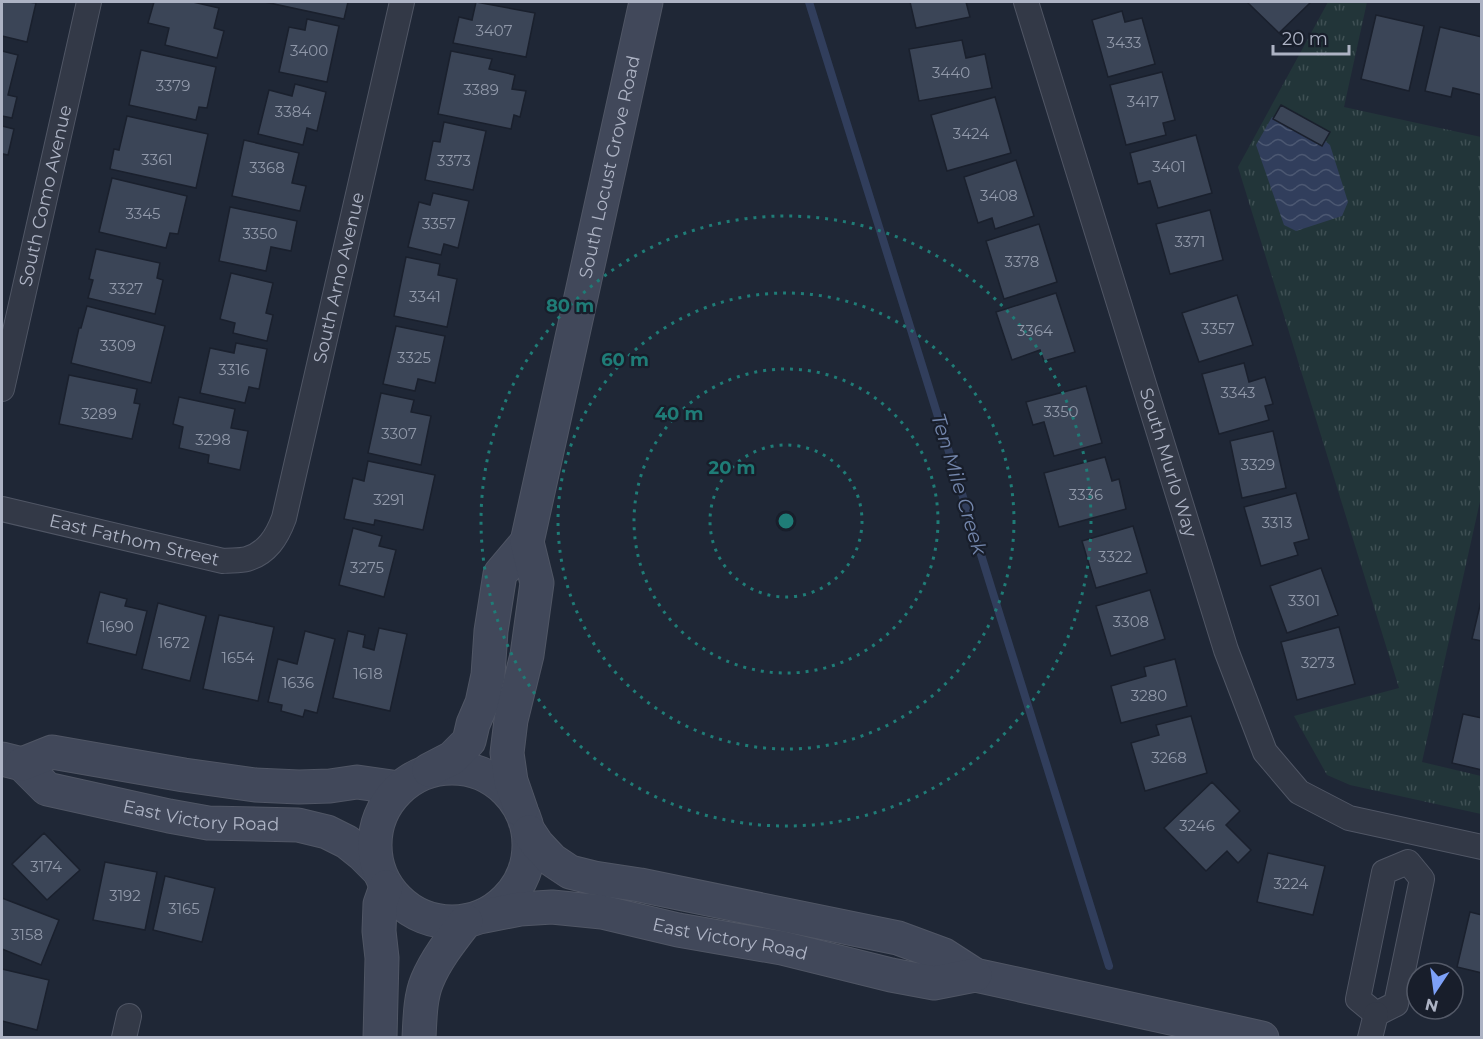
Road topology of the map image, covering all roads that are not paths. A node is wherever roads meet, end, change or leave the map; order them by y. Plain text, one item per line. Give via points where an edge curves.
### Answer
1 (88, 2) edge
2 (402, 2) edge
3 (646, 2) edge
4 (1026, 2) edge
5 (2, 389) edge
6 (2, 509) edge
7 (527, 542) junction
8 (266, 549) joint
9 (12, 762) edge
10 (428, 771) junction
11 (399, 788) junction
12 (525, 821) junction
13 (1414, 833) junction
14 (1482, 847) edge
15 (1408, 862) junction
16 (382, 878) junction
17 (475, 918) junction
18 (975, 975) junction
19 (1376, 1014) junction
20 (380, 1038) edge
21 (419, 1038) edge
22 (1262, 1038) edge
23 (1370, 1038) edge

1 - 5 street, South Como Avenue
2 - 8 street, South Arno Avenue via 284,518
3 - 7 main road, South Locust Grove Road
4 - 13 street, South Murlo Way via 1226,650 1264,752 1299,792 1348,818
6 - 8 street, East Fathom Street via 223,561 246,559
7 - 10 main road, South Locust Grove Road via 500,574 488,675 469,741 452,758
7 - 12 main road, South Locust Grove Road via 537,583 507,753 511,781
9 - 11 main road, East Victory Road via 52,752 255,785 299,787 357,782
9 - 16 main road, East Victory Road via 47,789 208,823 298,825 327,832 362,854
10 - 11 main road
10 - 12 main road via 468,769 490,777 508,791
11 - 16 main road via 379,816 375,833 374,852
12 - 17 main road via 529,855 523,877 500,906
12 - 18 main road, East Victory Road via 537,844 570,872 898,938 944,955
13 - 14 street, South Murlo Way
13 - 15 street
15 - 19 street via 1422,879 1396,1004
15 - 19 street via 1384,872 1358,999
16 - 17 main road via 398,901 430,920
16 - 20 main road
17 - 18 main road, East Victory Road via 552,907 602,912 934,983
17 - 21 main road via 448,945 427,982
18 - 22 main road, East Victory Road
19 - 23 street

